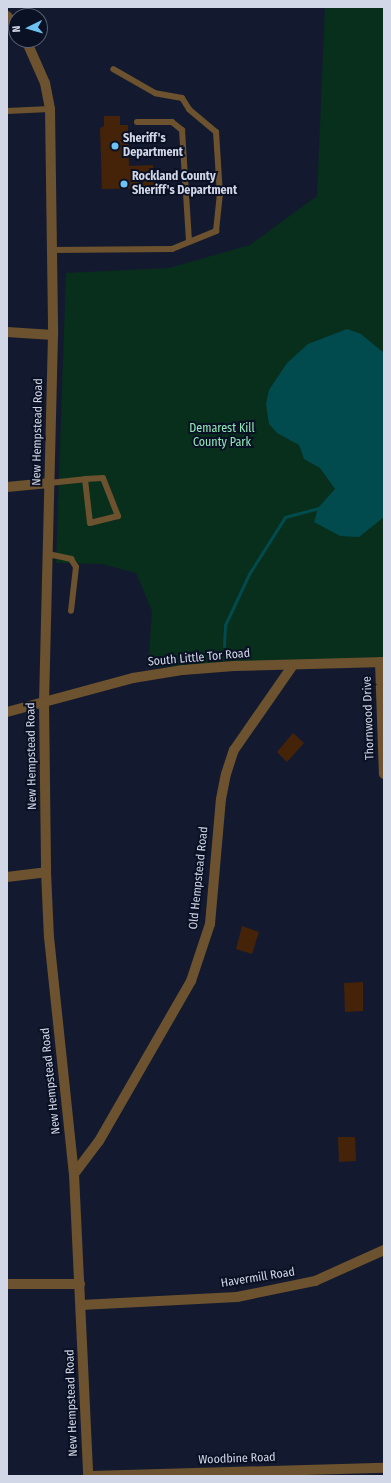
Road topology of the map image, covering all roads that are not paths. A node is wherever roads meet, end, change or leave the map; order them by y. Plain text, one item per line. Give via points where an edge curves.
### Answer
1 (30, 48) edge
2 (113, 68) dead end
3 (50, 109) junction
4 (7, 110) edge
5 (137, 122) dead end
6 (189, 242) junction
7 (52, 250) junction
8 (7, 332) edge
9 (53, 335) junction
10 (85, 479) junction
11 (49, 483) junction
12 (7, 487) edge
13 (48, 554) junction
14 (71, 611) dead end
15 (382, 662) edge
16 (293, 666) junction
17 (44, 701) junction
18 (7, 712) edge
19 (384, 774) edge
20 (46, 872) junction
21 (7, 877) edge
22 (74, 1174) junction
23 (384, 1250) edge
24 (7, 1284) edge
25 (80, 1284) junction
26 (82, 1305) junction
27 (384, 1468) edge
28 (89, 1476) edge

1 - 3 street, New Hempstead Road via 45,83
2 - 6 lane via 155,93 182,98 189,108 216,132 220,195 216,231
3 - 4 lane
3 - 7 street, New Hempstead Road
5 - 6 lane via 172,122 182,130
6 - 7 lane via 172,249
7 - 9 street, New Hempstead Road
8 - 9 street
9 - 11 street, New Hempstead Road
10 - 10 lane via 103,478 118,516 90,523
10 - 11 lane
11 - 12 street
11 - 13 street, New Hempstead Road
13 - 14 lane via 71,559 76,568
13 - 17 street, New Hempstead Road
15 - 16 street, South Little Tor Road
15 - 19 street, Thornwood Drive
16 - 17 street, South Little Tor Road via 234,666 183,670 133,678
16 - 22 street, Old Hempstead Road via 234,750 226,774 220,799 210,924 191,981 99,1142
17 - 18 street, South Little Tor Road
17 - 20 street, New Hempstead Road
20 - 21 street
20 - 22 street, New Hempstead Road via 49,937
22 - 25 street, New Hempstead Road
23 - 26 street, Havermill Road via 315,1281 237,1297
24 - 25 street
25 - 26 street, New Hempstead Road
26 - 28 street, New Hempstead Road
27 - 28 street, Woodbine Road

